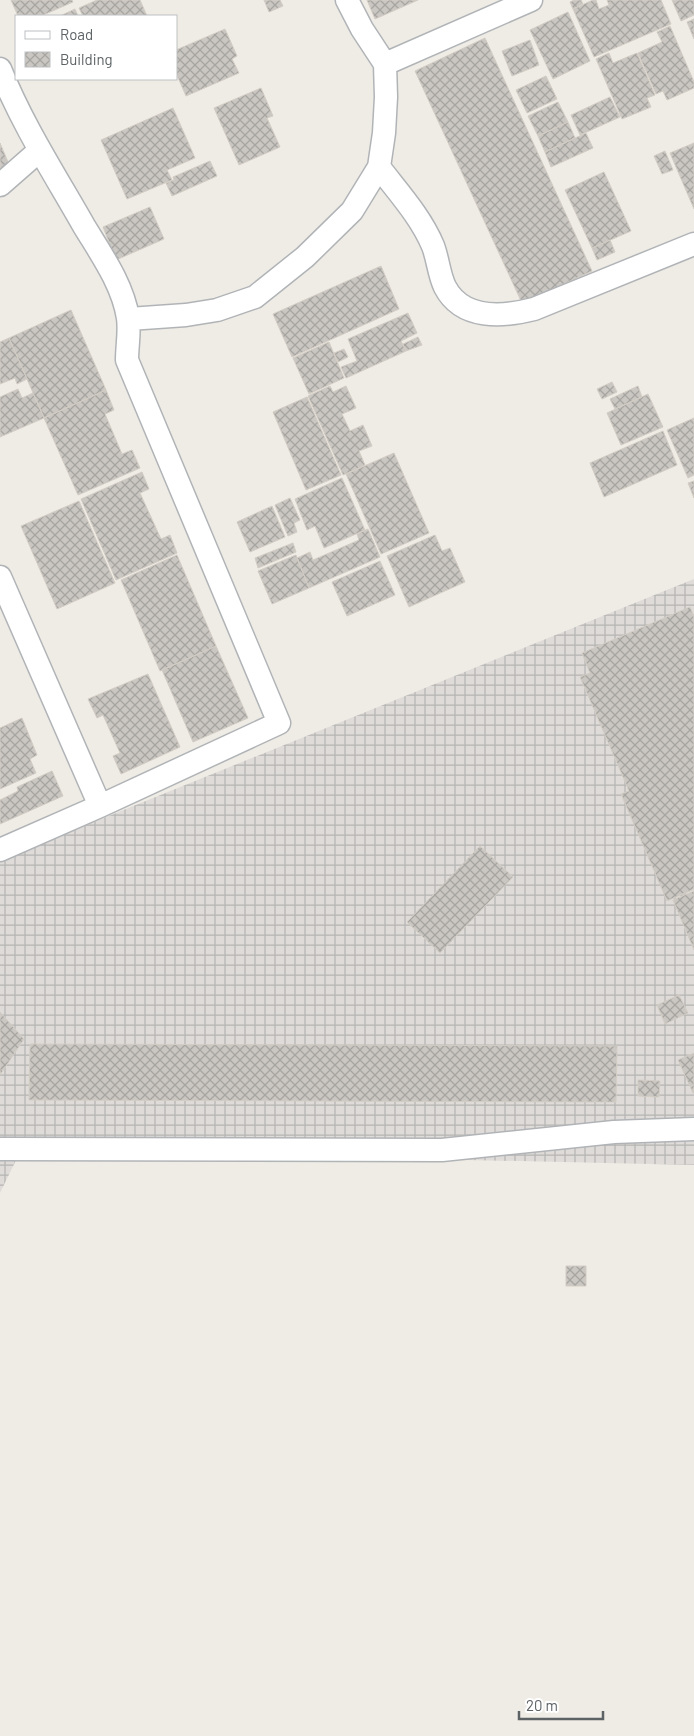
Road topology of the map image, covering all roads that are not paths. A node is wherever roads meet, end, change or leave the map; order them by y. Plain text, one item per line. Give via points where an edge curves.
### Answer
1 (347, 0) edge
2 (532, 0) edge
3 (385, 64) junction
4 (0, 69) edge
5 (40, 150) junction
6 (379, 167) junction
7 (0, 185) edge
8 (694, 244) edge
9 (128, 319) junction
10 (0, 577) edge
11 (100, 806) junction
12 (0, 850) edge
13 (694, 1129) edge
14 (0, 1149) edge

1 - 3 street
2 - 3 street
3 - 6 street via 384,132
4 - 5 street
5 - 7 street
5 - 9 street via 105,261 123,297
6 - 8 street via 417,217 433,247 444,286 451,297 462,306 485,314 512,315 534,309
6 - 9 street via 352,211 305,258 255,298 217,310
9 - 11 street via 127,360 279,723
10 - 11 street
11 - 12 street
13 - 14 street via 614,1132 442,1150

